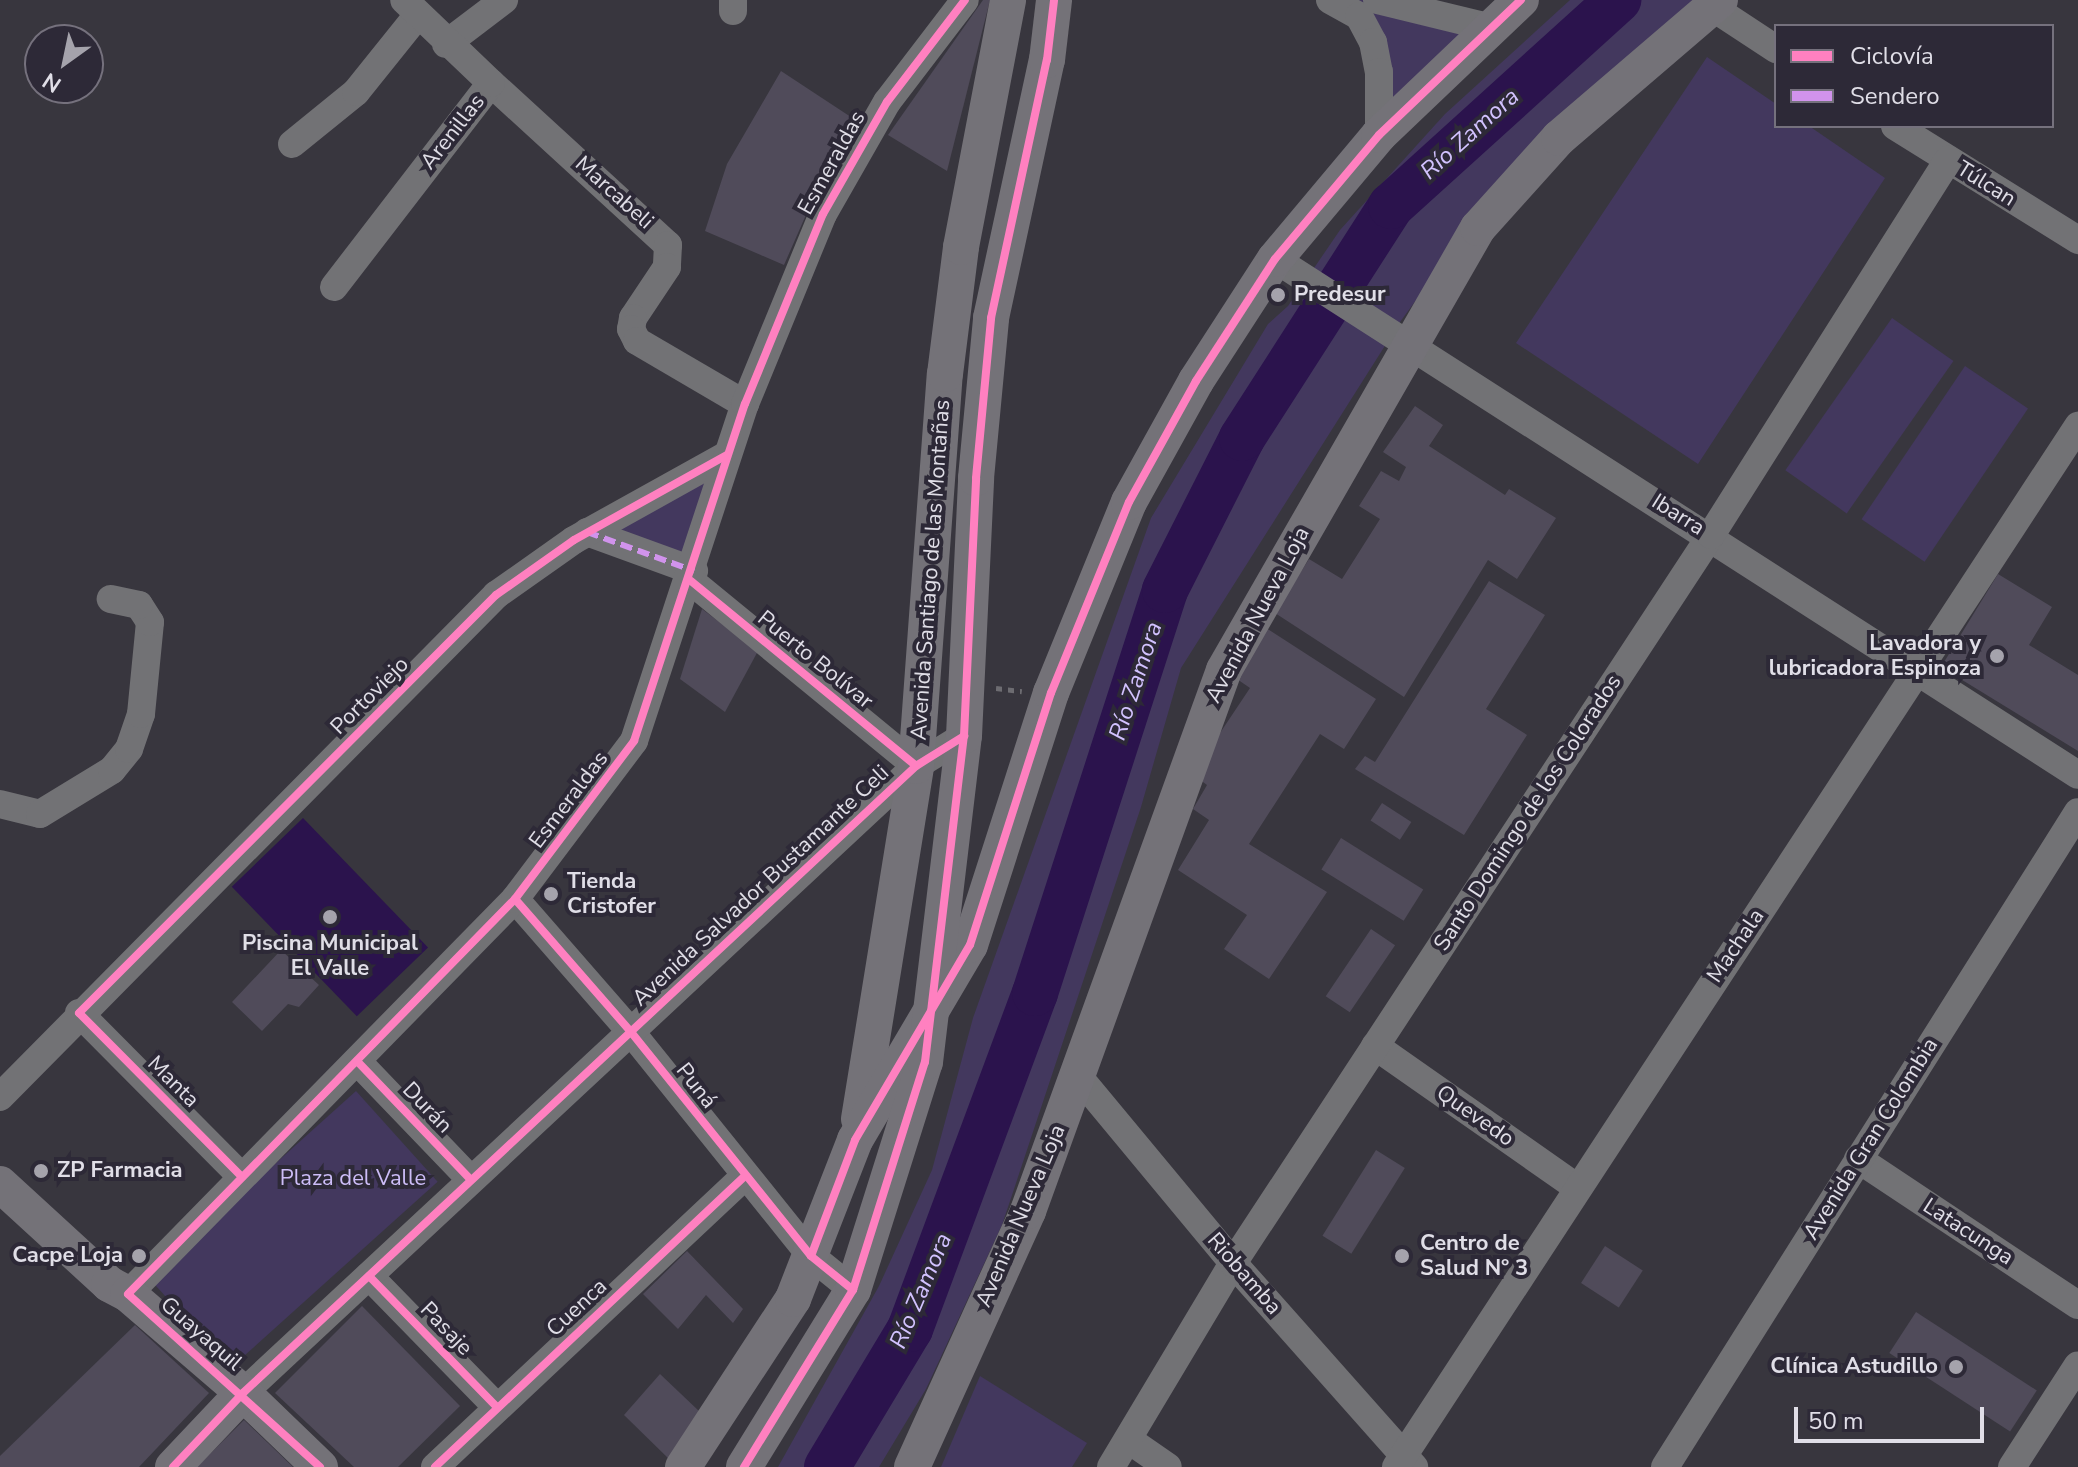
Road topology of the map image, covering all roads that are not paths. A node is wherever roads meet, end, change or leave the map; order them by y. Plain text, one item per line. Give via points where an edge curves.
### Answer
1 (504, 0) edge
2 (1008, 0) edge
3 (1054, 0) edge
4 (1330, 0) edge
5 (1377, 0) edge
6 (1521, 0) edge
7 (963, 1) edge
8 (1716, 3) edge
9 (411, 7) edge
10 (1492, 28) junction
11 (446, 44) junction
12 (1774, 47) edge
13 (491, 83) junction
14 (1898, 128) edge
15 (1379, 135) junction
16 (292, 144) dead end
17 (1948, 160) junction
18 (2078, 240) edge
19 (1285, 266) junction
20 (334, 287) dead end
21 (1399, 340) junction
22 (745, 404) junction
23 (2078, 426) edge
24 (727, 455) junction
25 (587, 532) junction
26 (1711, 535) junction
27 (692, 576) junction
28 (111, 599) dead end
29 (1918, 671) junction
30 (964, 736) junction
31 (916, 766) junction
32 (2078, 775) edge
33 (0, 804) edge
34 (2078, 812) edge
35 (515, 899) junction
36 (933, 1010) junction
37 (79, 1013) junction
38 (631, 1032) junction
39 (1375, 1046) junction
40 (357, 1061) junction
41 (1078, 1076) junction
42 (0, 1097) edge
43 (855, 1140) junction
44 (0, 1156) edge
45 (1858, 1159) junction
46 (242, 1177) junction
47 (744, 1177) junction
48 (470, 1179) junction
49 (0, 1184) edge
50 (1576, 1187) junction
51 (811, 1256) junction
52 (1233, 1263) junction
53 (369, 1276) junction
54 (853, 1290) junction
55 (128, 1294) junction
56 (2078, 1305) edge
57 (2078, 1365) edge
58 (243, 1393) junction
59 (497, 1407) junction
60 (1129, 1440) junction
61 (1405, 1463) edge
62 (173, 1467) edge
63 (320, 1467) edge
64 (435, 1467) edge
65 (683, 1467) edge
66 (744, 1467) edge
67 (912, 1467) edge
68 (1111, 1467) edge
69 (1168, 1467) edge
70 (1665, 1467) edge
71 (2012, 1467) edge

1 - 11 street
2 - 31 main road, Avenida Santiago de las Montañas via 961,247 945,374
3 - 30 main road, Avenida Santiago de las Montañas via 1047,60 991,318 976,478
4 - 15 street via 1359,16 1373,42 1379,72
5 - 10 street
6 - 10 main road
7 - 22 street, Esmeraldas via 887,102 823,214
8 - 12 street
8 - 21 main road, Avenida Nueva Loja via 1559,138 1494,208
9 - 11 street
9 - 16 street via 356,92
10 - 15 main road
11 - 13 street, Arenillas
13 - 20 street, Arenillas
13 - 22 street, Marcabeli via 668,245 667,267 633,318 637,341
14 - 17 street, Túlcan
15 - 19 main road
17 - 18 street, Túlcan
17 - 26 street, Santo Domingo de los Colorados
19 - 21 street, Ibarra
19 - 36 main road via 1196,381 1129,502 1051,693 970,945
21 - 26 street, Ibarra
21 - 41 main road, Avenida Nueva Loja via 1224,670
22 - 24 street, Esmeraldas
23 - 29 street, Machala
24 - 25 street, Portoviejo
24 - 27 street, Esmeraldas
25 - 27 street, Puerto Bolívar
25 - 37 street, Portoviejo via 496,595
26 - 29 street, Ibarra
26 - 39 street, Santo Domingo de los Colorados
27 - 31 street, Puerto Bolívar
27 - 35 street, Esmeraldas via 634,741
28 - 33 street via 139,605 150,622 141,714 129,749 112,770 40,814
29 - 32 street, Ibarra
29 - 50 street, Machala
30 - 31 street, Avenida Salvador Bustamante Celi
30 - 36 main road, Avenida Santiago de las Montañas
31 - 38 street, Avenida Salvador Bustamante Celi
31 - 43 main road, Avenida Santiago de las Montañas
34 - 45 street, Avenida Gran Colombia
35 - 38 street, Puná
35 - 40 street, Esmeraldas
36 - 43 main road
36 - 54 main road, Avenida Santiago de las Montañas via 925,1062
37 - 42 street, Portoviejo
37 - 46 street, Manta
38 - 47 street, Puná
38 - 48 street, Avenida Salvador Bustamante Celi
39 - 50 street, Quevedo
39 - 52 street, Santo Domingo de los Colorados
40 - 46 street, Esmeraldas
40 - 48 street, Durán
41 - 52 street, Riobamba
41 - 67 main road, Avenida Nueva Loja via 1028,1211
43 - 51 main road
44 - 55 main road, Guayaquil via 121,1272
45 - 56 street, Latacunga
45 - 70 street, Avenida Gran Colombia
46 - 55 street, Esmeraldas
47 - 51 street, Puná
47 - 59 street, Cuenca
48 - 53 street, Avenida Salvador Bustamante Celi
49 - 55 main road, Guayaquil via 109,1284
50 - 61 street, Machala
51 - 54 street, Puná
51 - 65 main road via 793,1299
52 - 60 street, Santo Domingo de los Colorados
52 - 61 street, Riobamba
53 - 58 street, Avenida Salvador Bustamante Celi
53 - 59 street, Pasaje
54 - 66 main road, Avenida Santiago de las Montañas
55 - 58 main road, Guayaquil
57 - 71 street
58 - 62 main road, Avenida Salvador Bustamante Celi
58 - 63 main road, Guayaquil
59 - 64 street, Cuenca
60 - 68 street, Santo Domingo de los Colorados
60 - 69 street

